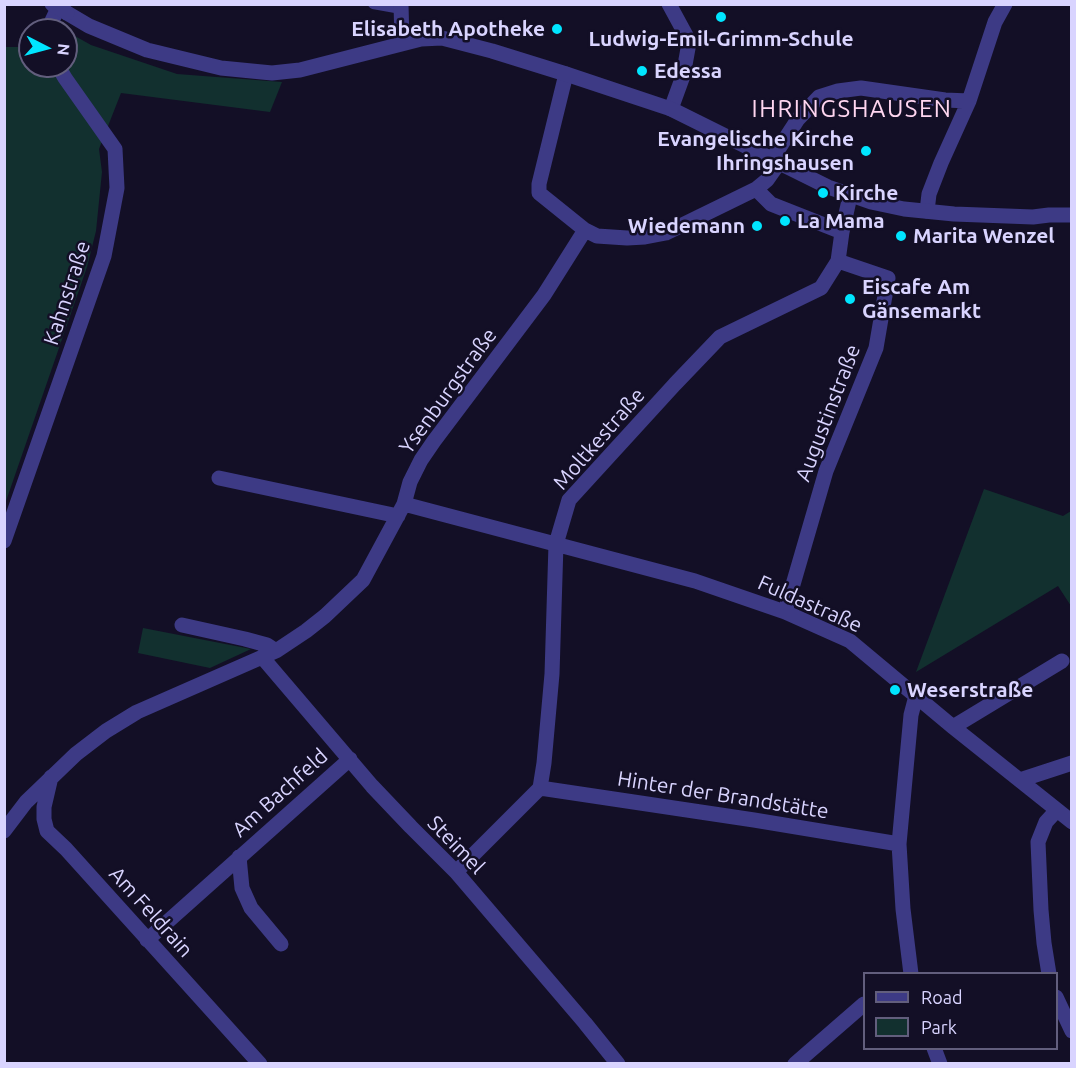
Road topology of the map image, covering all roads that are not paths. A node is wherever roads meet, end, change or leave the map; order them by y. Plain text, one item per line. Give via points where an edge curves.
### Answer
1 (52, 4) edge
2 (373, 4) edge
3 (669, 4) edge
4 (1005, 4) edge
5 (401, 7) edge
6 (64, 9) edge
7 (402, 43) junction
8 (566, 74) junction
9 (65, 78) edge
10 (969, 101) junction
11 (671, 110) junction
12 (776, 161) junction
13 (756, 189) junction
14 (850, 196) junction
15 (927, 211) junction
16 (1071, 215) edge
17 (585, 230) junction
18 (842, 232) junction
19 (838, 261) junction
20 (219, 478) dead end
21 (401, 510) junction
22 (4, 541) edge
23 (556, 544) junction
24 (785, 612) junction
25 (182, 625) dead end
26 (269, 654) junction
27 (1062, 661) dead end
28 (916, 696) junction
29 (953, 727) junction
30 (350, 759) junction
31 (1071, 762) edge
32 (51, 777) junction
33 (1020, 780) junction
34 (540, 788) junction
35 (1057, 810) junction
36 (1071, 822) edge
37 (5, 826) edge
38 (899, 844) junction
39 (239, 857) junction
40 (456, 872) junction
41 (147, 940) junction
42 (281, 944) dead end
43 (910, 972) edge
44 (1049, 972) edge
45 (1058, 1002) edge
46 (863, 1005) edge
47 (1071, 1031) edge
48 (260, 1064) edge
49 (618, 1064) edge
50 (795, 1064) edge

1 - 6 street, bridge
2 - 5 street
3 - 11 street via 689,43
4 - 10 street via 995,22
5 - 7 street
6 - 7 street via 89,26 147,50 221,68 272,73 300,70
7 - 8 street via 442,38
8 - 11 street
8 - 17 street via 539,193
9 - 22 street, Kahnstraße via 115,149 117,188 104,256
10 - 12 street via 861,88 838,91 819,97 798,119
10 - 15 street via 937,173
11 - 12 street
12 - 13 street via 767,180
12 - 14 street
13 - 17 street via 666,233 627,238 597,236
13 - 18 street via 771,204
14 - 15 street
14 - 18 street, Moltkestraße
15 - 16 street via 1033,217
17 - 21 street, Ysenburgstraße via 544,295 434,441 410,482
18 - 19 street, Moltkestraße
19 - 23 street, Moltkestraße via 821,288 720,337 569,500
19 - 24 street, Augustinstraße via 888,278 876,348 826,471
20 - 21 street, Fuldastraße
21 - 23 street, Fuldastraße
21 - 26 street, Ysenburgstraße via 363,580 306,631
23 - 24 street, Fuldastraße via 695,581
23 - 34 street, Moltkestraße via 552,674
24 - 28 street, Fuldastraße via 850,641
25 - 26 street via 267,645
26 - 30 street, Steimel
26 - 32 street, Ysenburgstraße via 137,712 106,731
27 - 29 street
28 - 29 street
28 - 38 street
29 - 33 street
30 - 39 street, Am Bachfeld
30 - 40 street, Steimel
31 - 33 street
32 - 37 street, Ysenburgstraße
32 - 41 street, Am Feldrain via 44,807 47,831
33 - 35 street
34 - 38 street, Hinter der Brandstätte
34 - 40 street
35 - 36 street
35 - 44 street via 1046,822 1038,842
38 - 43 street
39 - 41 street, Am Bachfeld
39 - 42 street, Am Bachfeld via 242,888 251,908
40 - 49 street, Steimel
41 - 48 street, Am Feldrain
45 - 47 street
46 - 50 street

